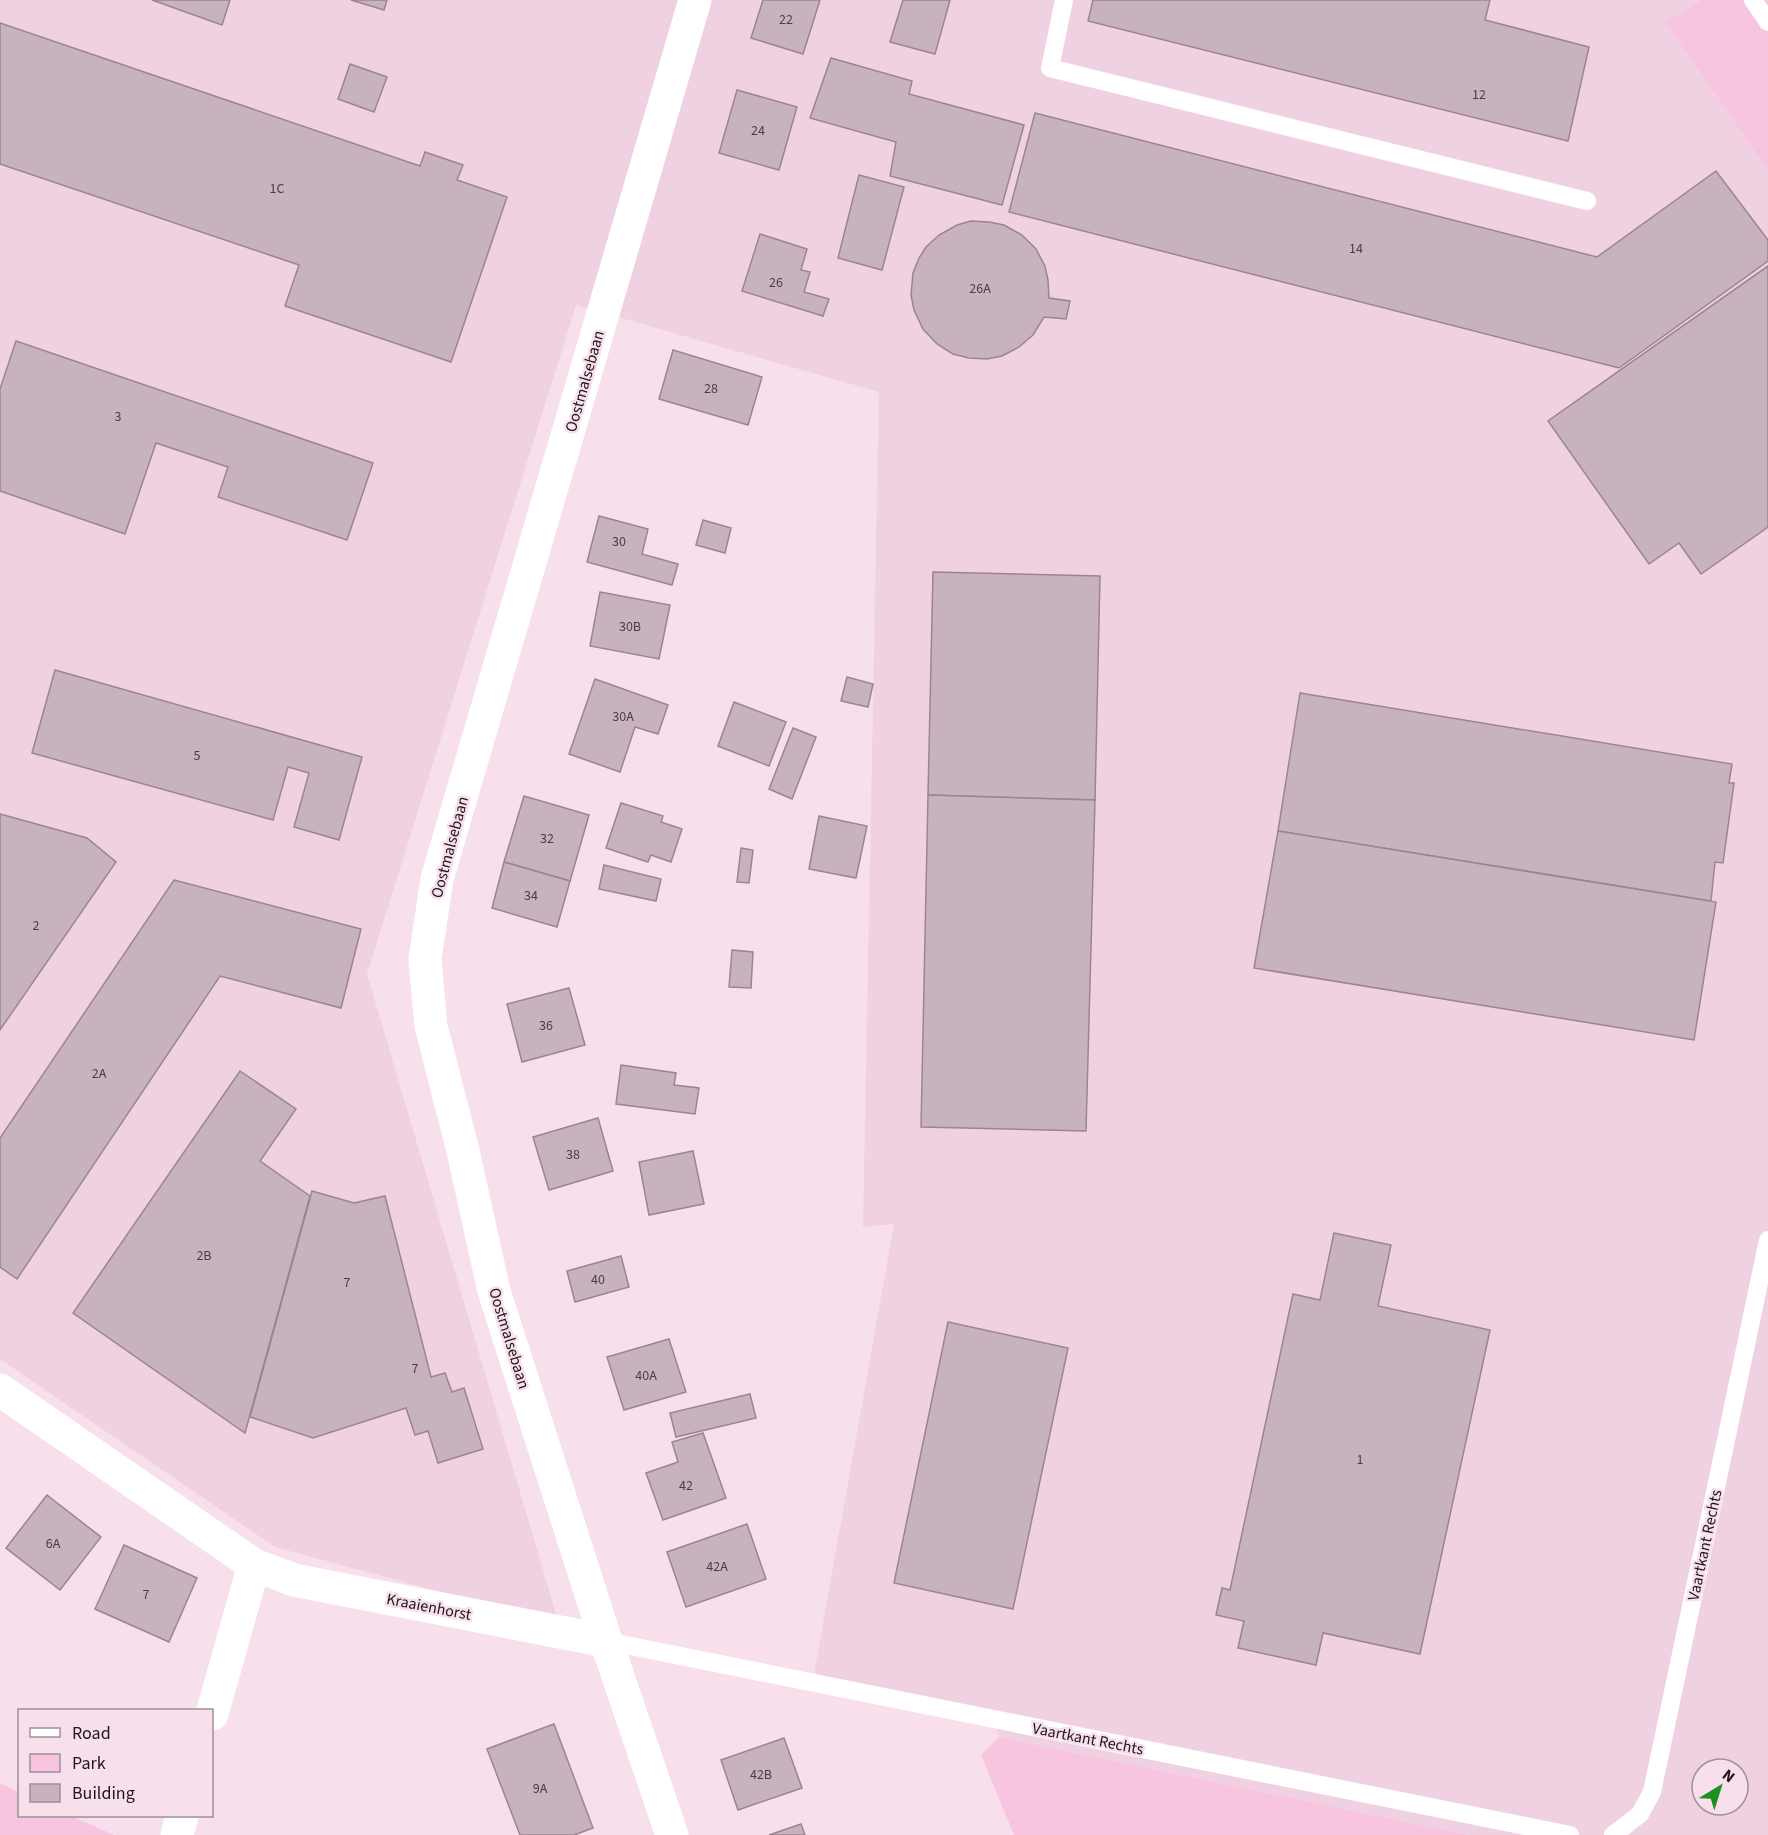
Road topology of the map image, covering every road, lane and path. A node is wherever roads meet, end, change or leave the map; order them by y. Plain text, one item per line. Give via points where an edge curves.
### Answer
1 (695, 0) edge
2 (1064, 0) edge
3 (1753, 0) edge
4 (1768, 22) edge
5 (1587, 201) dead end
6 (1768, 1240) edge
7 (0, 1390) edge
8 (254, 1565) junction
9 (606, 1641) junction
10 (213, 1710) edge
11 (182, 1817) edge
12 (177, 1835) edge
13 (672, 1835) edge
14 (1570, 1835) edge
15 (1613, 1835) edge

1 - 9 street, Oostmalsebaan via 437,879 425,959 431,1026 494,1291
2 - 5 lane via 1050,68
3 - 4 lane
6 - 15 lane, Vaartkant Rechts via 1652,1792 1640,1814
7 - 8 street, Kraaienhorst
8 - 9 street, Kraaienhorst via 294,1580
8 - 10 street
9 - 13 street, Oostmalsebaan
9 - 14 lane, Vaartkant Rechts
11 - 12 street

